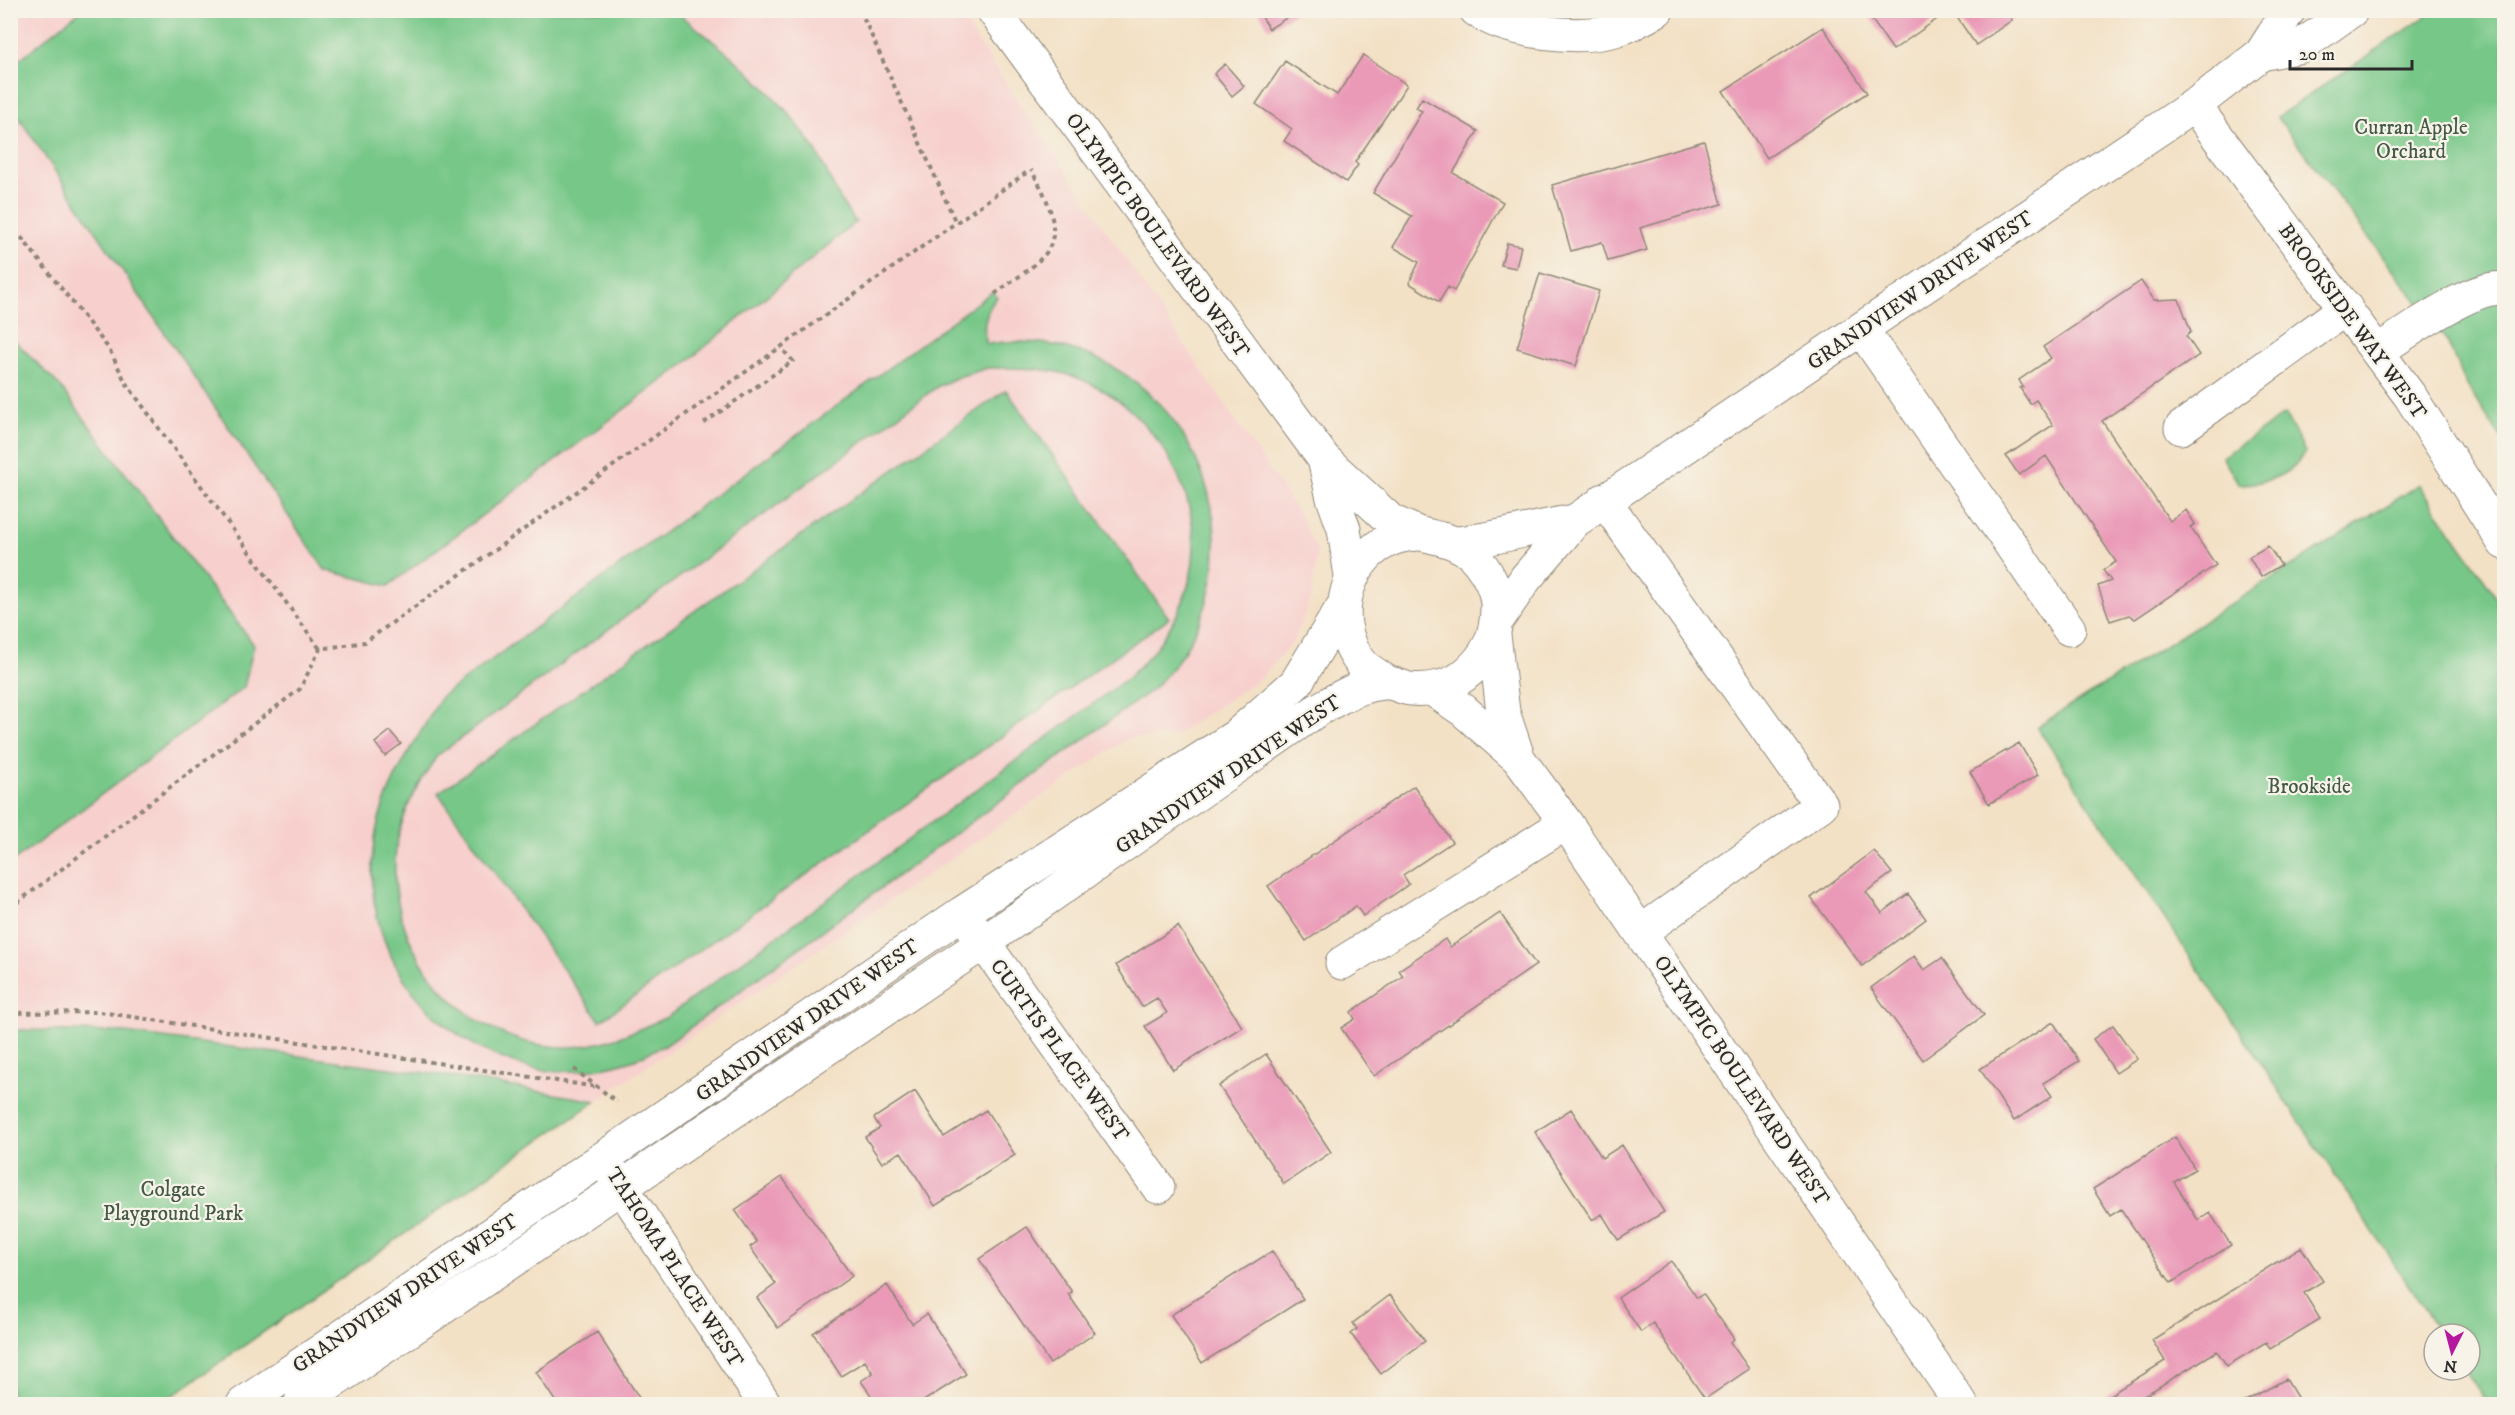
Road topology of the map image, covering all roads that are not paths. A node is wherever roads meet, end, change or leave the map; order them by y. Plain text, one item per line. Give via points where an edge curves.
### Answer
1 (993, 10) edge
2 (1476, 10) edge
3 (1657, 10) edge
4 (2289, 10) edge
5 (2352, 10) edge
6 (2261, 54) junction
7 (2194, 105) junction
8 (2505, 289) edge
9 (2346, 308) junction
10 (1862, 330) junction
11 (2378, 351) junction
12 (2181, 428) dead end
13 (1324, 459) junction
14 (1604, 500) junction
15 (1575, 521) junction
16 (1420, 534) junction
17 (1456, 543) junction
18 (2505, 543) edge
19 (1351, 576) junction
20 (1342, 608) junction
21 (1496, 627) junction
22 (2068, 629) dead end
23 (1388, 683) junction
24 (1431, 689) junction
25 (1518, 758) junction
26 (1566, 823) junction
27 (962, 913) junction
28 (1642, 931) junction
29 (983, 943) junction
30 (1342, 963) dead end
31 (604, 1159) junction
32 (1158, 1187) dead end
33 (621, 1188) junction
34 (243, 1404) edge
35 (300, 1404) edge
36 (765, 1404) edge
37 (1961, 1404) edge

1 - 13 street, OLYMPIC BOULEVARD WEST
2 - 3 street via 1504,24 1566,34 1616,30
4 - 6 street, GRANDVIEW DRIVE WEST
5 - 6 street, GRANDVIEW DRIVE WEST via 2301,46
6 - 7 street, GRANDVIEW DRIVE WEST
7 - 9 street, BROOKSIDE WAY WEST
7 - 10 street, GRANDVIEW DRIVE WEST
8 - 11 street via 2495,287 2444,309
9 - 11 street, BROOKSIDE WAY WEST
9 - 12 street
10 - 14 street, GRANDVIEW DRIVE WEST
10 - 22 street
11 - 18 street, BROOKSIDE WAY WEST
13 - 16 street, OLYMPIC BOULEVARD WEST via 1391,521
13 - 19 street, OLYMPIC BOULEVARD WEST via 1344,529
14 - 15 street, GRANDVIEW DRIVE WEST
14 - 28 street via 1821,805
15 - 17 street, GRANDVIEW DRIVE WEST via 1532,527 1493,540
15 - 21 street, GRANDVIEW DRIVE WEST via 1527,578
16 - 17 street
16 - 19 street via 1393,539 1368,554
17 - 21 street via 1475,557 1489,575 1497,596
19 - 20 street
20 - 23 street via 1347,638 1363,664
20 - 27 street, GRANDVIEW DRIVE WEST via 1296,683 1236,736
21 - 24 street via 1481,661 1459,679
21 - 25 street, OLYMPIC BOULEVARD WEST via 1503,712
23 - 24 street via 1409,689
23 - 29 street, GRANDVIEW DRIVE WEST via 1353,691 1316,711
24 - 25 street, OLYMPIC BOULEVARD WEST via 1463,710
25 - 26 street, OLYMPIC BOULEVARD WEST
26 - 28 street, OLYMPIC BOULEVARD WEST
26 - 30 street
27 - 29 street, CURTIS PLACE WEST
27 - 31 street, GRANDVIEW DRIVE WEST
28 - 37 street, OLYMPIC BOULEVARD WEST
29 - 32 street, CURTIS PLACE WEST
29 - 33 street, GRANDVIEW DRIVE WEST
31 - 33 street, TAHOMA PLACE WEST
31 - 34 street, GRANDVIEW DRIVE WEST
33 - 35 street, GRANDVIEW DRIVE WEST
33 - 36 street, TAHOMA PLACE WEST

